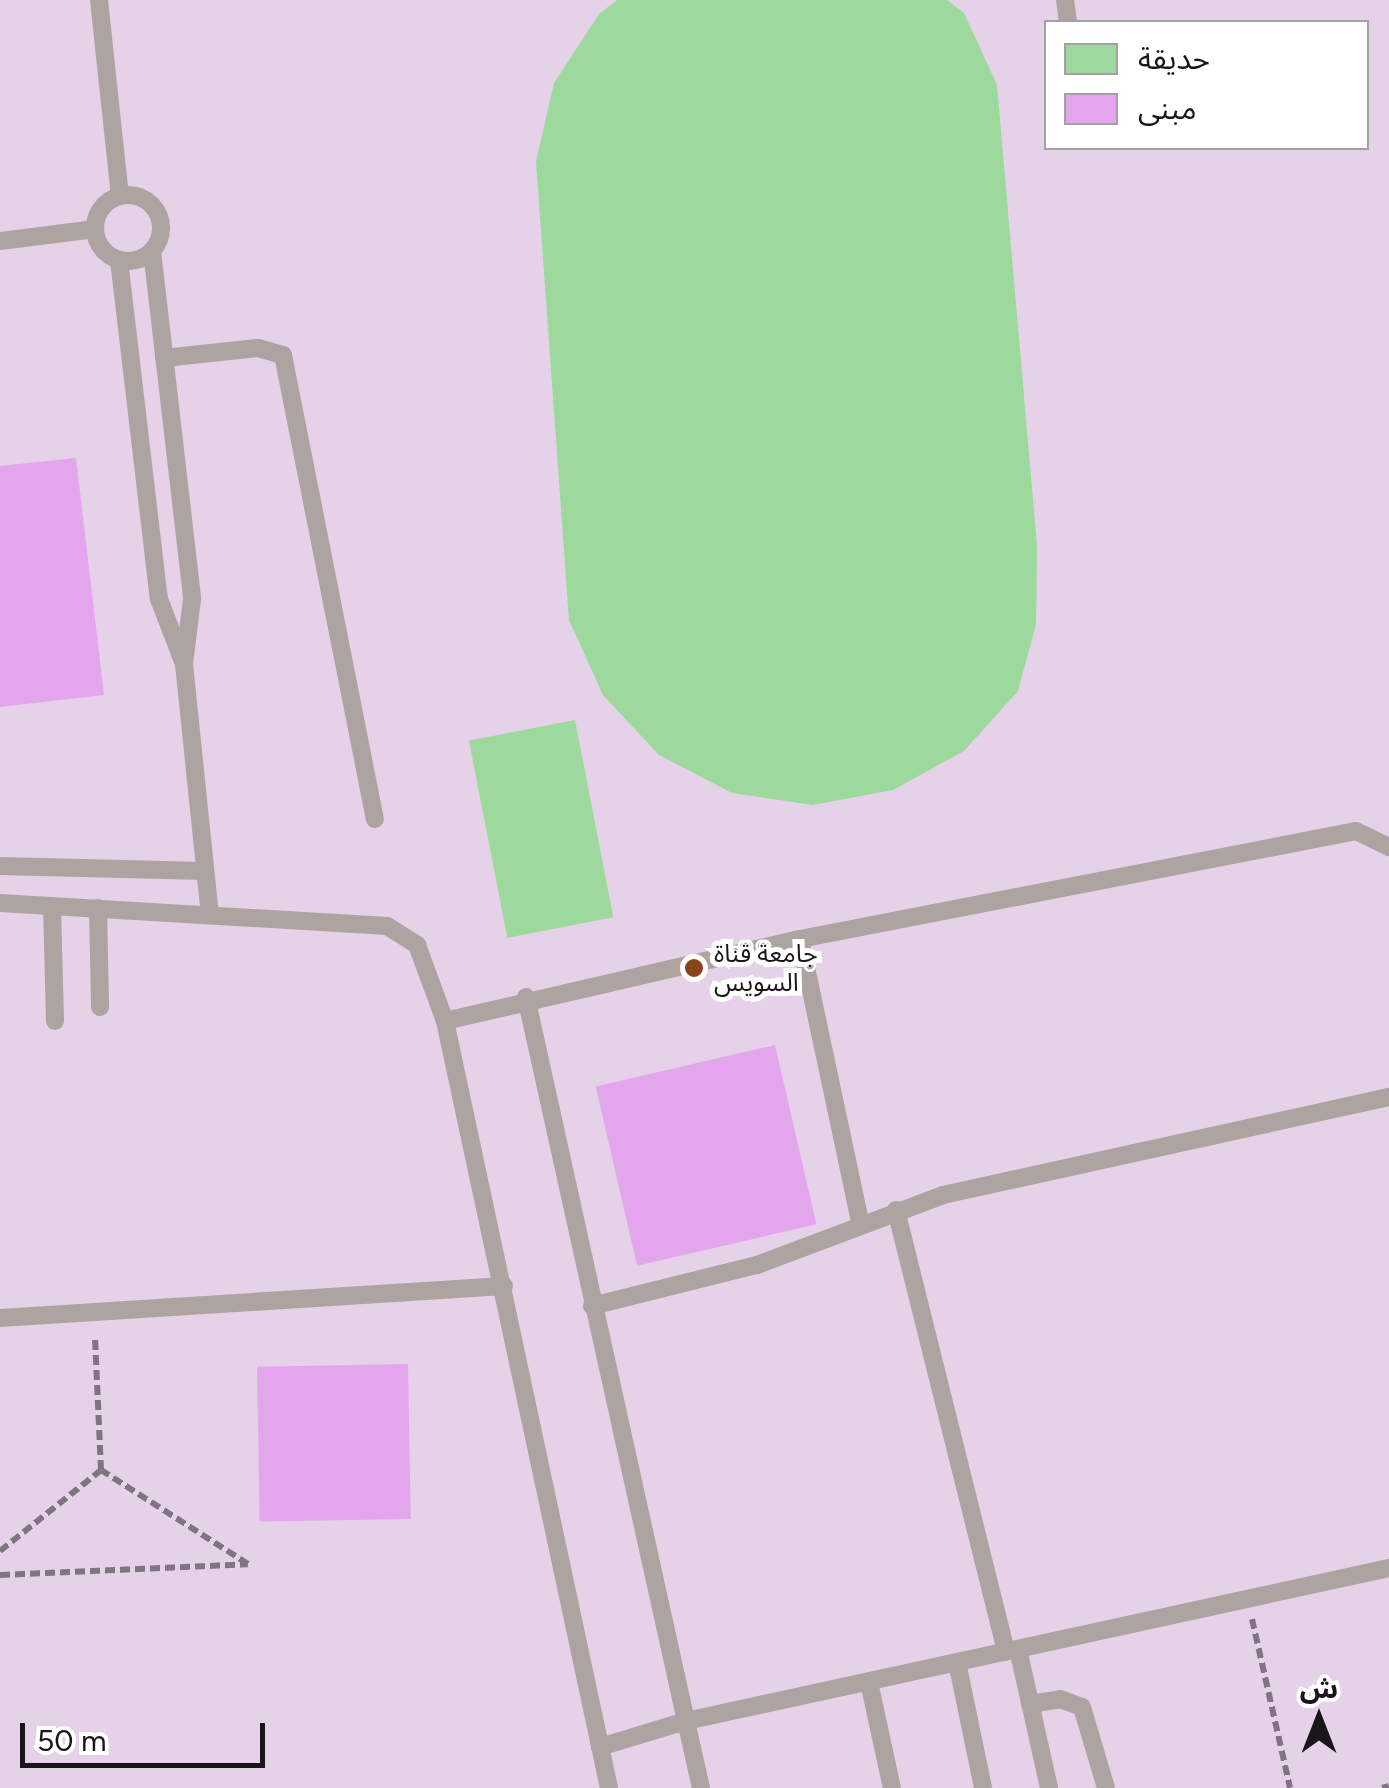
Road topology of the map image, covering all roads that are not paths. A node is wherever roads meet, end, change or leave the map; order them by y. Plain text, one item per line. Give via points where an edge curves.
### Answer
1 (98, 0) edge
2 (120, 196) junction
3 (95, 229) junction
4 (0, 241) edge
5 (152, 251) junction
6 (119, 260) junction
7 (164, 358) junction
8 (184, 664) junction
9 (375, 819) dead end
10 (1389, 847) edge
11 (0, 866) edge
12 (205, 871) junction
13 (0, 903) edge
14 (52, 906) junction
15 (98, 908) junction
16 (210, 916) junction
17 (800, 939) junction
18 (526, 998) junction
19 (100, 1007) dead end
20 (56, 1021) dead end
21 (445, 1021) junction
22 (1389, 1097) edge
23 (896, 1210) junction
24 (861, 1226) junction
25 (504, 1286) junction
26 (592, 1306) junction
27 (0, 1318) edge
28 (1389, 1568) edge
29 (1012, 1650) junction
30 (957, 1662) junction
31 (869, 1682) junction
32 (1030, 1704) junction
33 (686, 1721) junction
34 (600, 1747) junction
35 (609, 1788) edge
36 (701, 1788) edge
37 (892, 1788) edge
38 (983, 1788) edge
39 (1050, 1788) edge
40 (1106, 1788) edge

1 - 2 lane
2 - 3 lane via 106,202
2 - 5 lane via 137,196 160,219
3 - 4 lane
3 - 6 lane via 98,242
5 - 6 lane
5 - 7 lane
6 - 8 lane via 159,599
7 - 8 lane via 192,599
7 - 9 lane via 258,348 283,356
8 - 12 lane
10 - 17 lane via 1356,831
11 - 12 lane
12 - 16 lane
13 - 14 lane
14 - 15 lane
14 - 20 lane
15 - 16 lane
15 - 19 lane
16 - 21 lane via 399,928 417,945
17 - 18 lane
17 - 24 lane
18 - 21 lane
18 - 26 lane
21 - 25 lane
22 - 23 lane
23 - 24 lane
23 - 29 lane
24 - 26 lane via 756,1265
25 - 27 lane
25 - 34 lane
26 - 33 lane
28 - 29 lane
29 - 30 lane
29 - 32 lane
30 - 31 lane
30 - 38 lane
31 - 33 lane
31 - 37 lane
32 - 39 lane
32 - 40 lane via 1060,1699 1082,1707
33 - 34 lane
33 - 36 lane
34 - 35 lane

